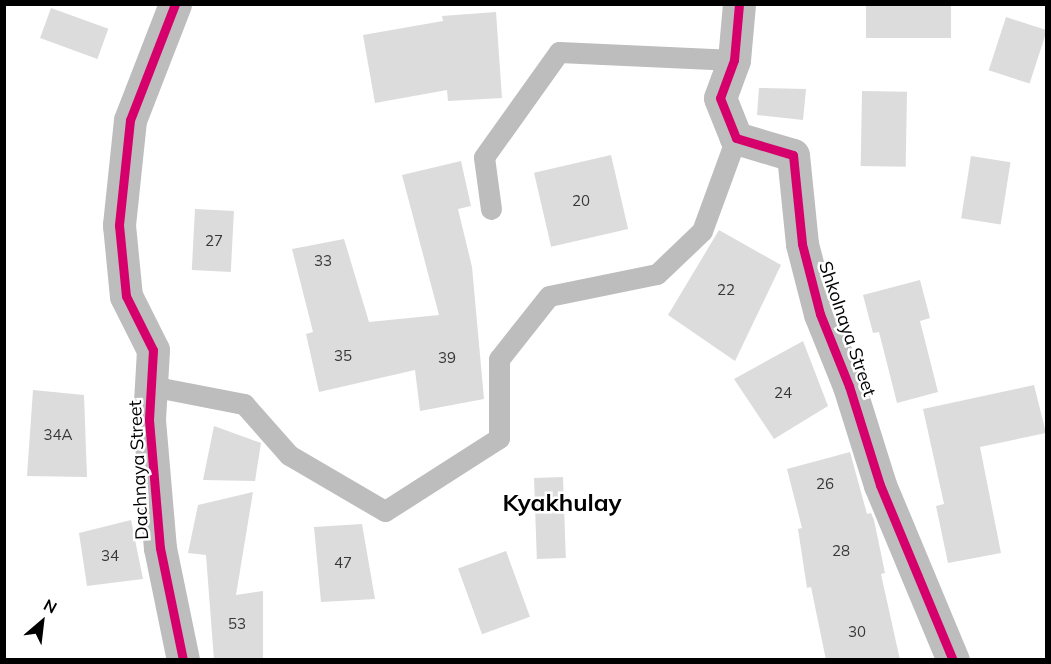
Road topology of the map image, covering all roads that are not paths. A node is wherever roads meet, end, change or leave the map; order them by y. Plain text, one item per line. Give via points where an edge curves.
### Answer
1 (175, 4) edge
2 (739, 4) edge
3 (735, 60) junction
4 (736, 138) junction
5 (491, 209) dead end
6 (151, 386) junction
7 (183, 660) edge
8 (953, 660) edge

1 - 6 street, Dachnaya Street via 130,120 119,225 126,296 153,350
2 - 3 street
3 - 4 street via 720,98
3 - 5 lane via 559,52 484,157
4 - 6 lane via 702,231 657,274 549,296 499,359 499,438 385,511 289,455 244,404
4 - 8 street, Shkolnaya Street via 793,155 802,244 820,315 849,386 880,485
6 - 7 street, Dachnaya Street via 149,420 160,548

